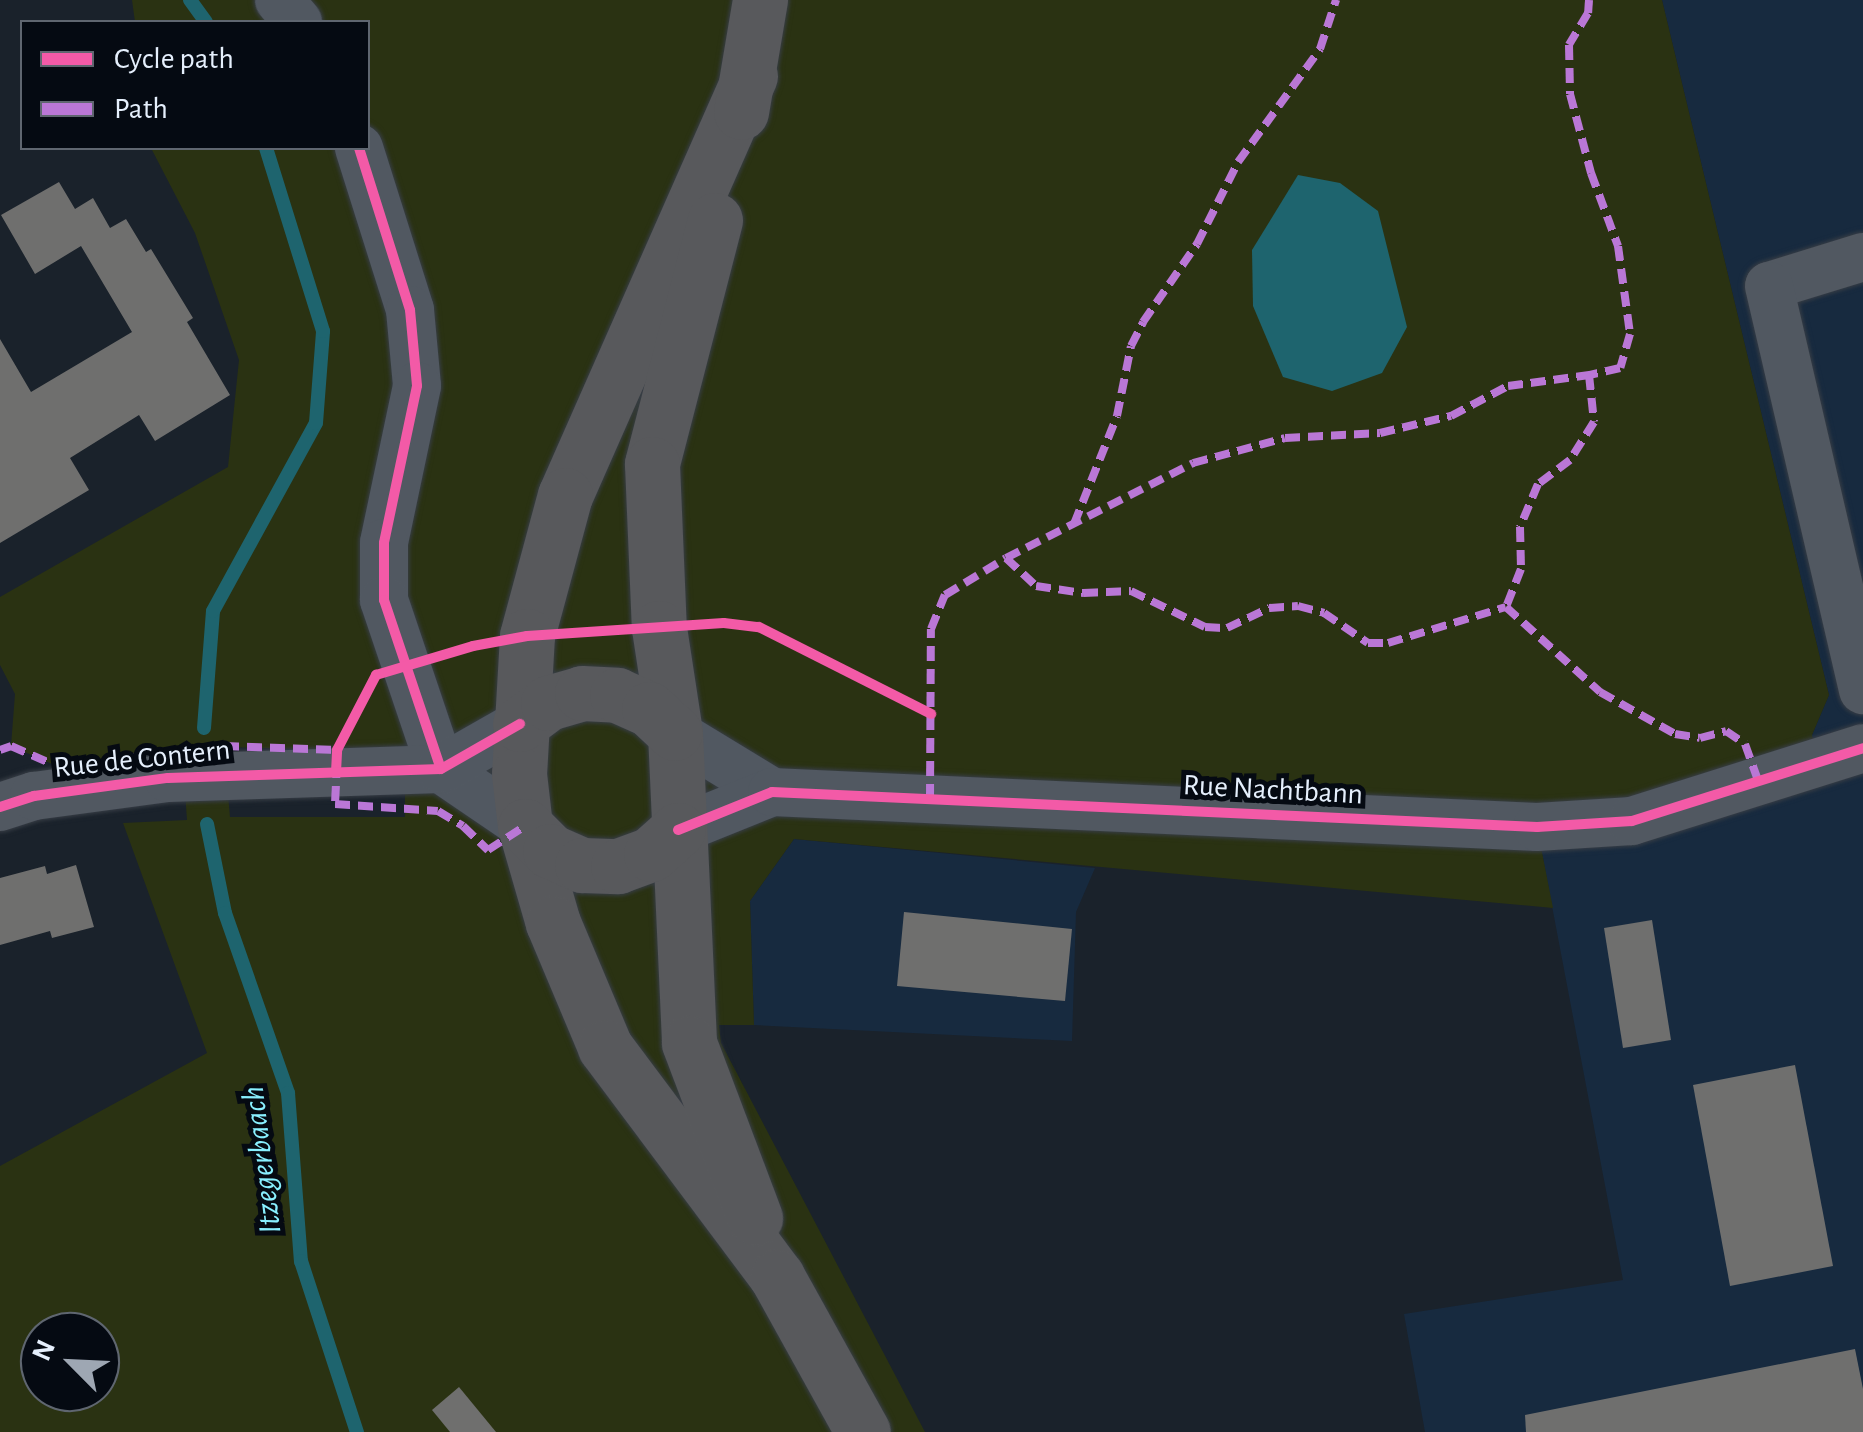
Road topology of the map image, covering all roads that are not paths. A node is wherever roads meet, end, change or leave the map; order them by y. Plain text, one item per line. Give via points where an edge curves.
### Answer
1 (279, 0) edge
2 (760, 0) edge
3 (296, 20) edge
4 (750, 76) junction
5 (360, 150) edge
6 (1863, 257) edge
7 (1863, 690) edge
8 (520, 724) junction
9 (675, 733) junction
10 (1863, 748) edge
11 (441, 768) junction
12 (772, 792) junction
13 (0, 807) edge
14 (525, 826) junction
15 (678, 830) junction
16 (776, 1277) junction
17 (863, 1432) edge

1 - 3 street
2 - 4 main road
4 - 8 main road via 566,495 527,636
4 - 9 main road via 652,464 659,628
5 - 11 street via 410,310 417,386 384,543 384,600
6 - 7 street via 1769,286
8 - 9 main road via 548,703 582,693 617,695 649,709
8 - 11 street, Rue de Contern
8 - 14 main road
9 - 12 street, Rue Nachtbann
9 - 15 main road
10 - 12 street, Rue Nachtbann via 1632,821 1537,827
11 - 13 street, Rue de Contern via 168,778 34,796
11 - 14 street
12 - 15 street, Rue Nachtbann
14 - 15 main road via 550,852 582,866 618,866 651,854
14 - 16 main road via 553,923 605,1047
15 - 16 main road via 690,1043
16 - 17 main road

